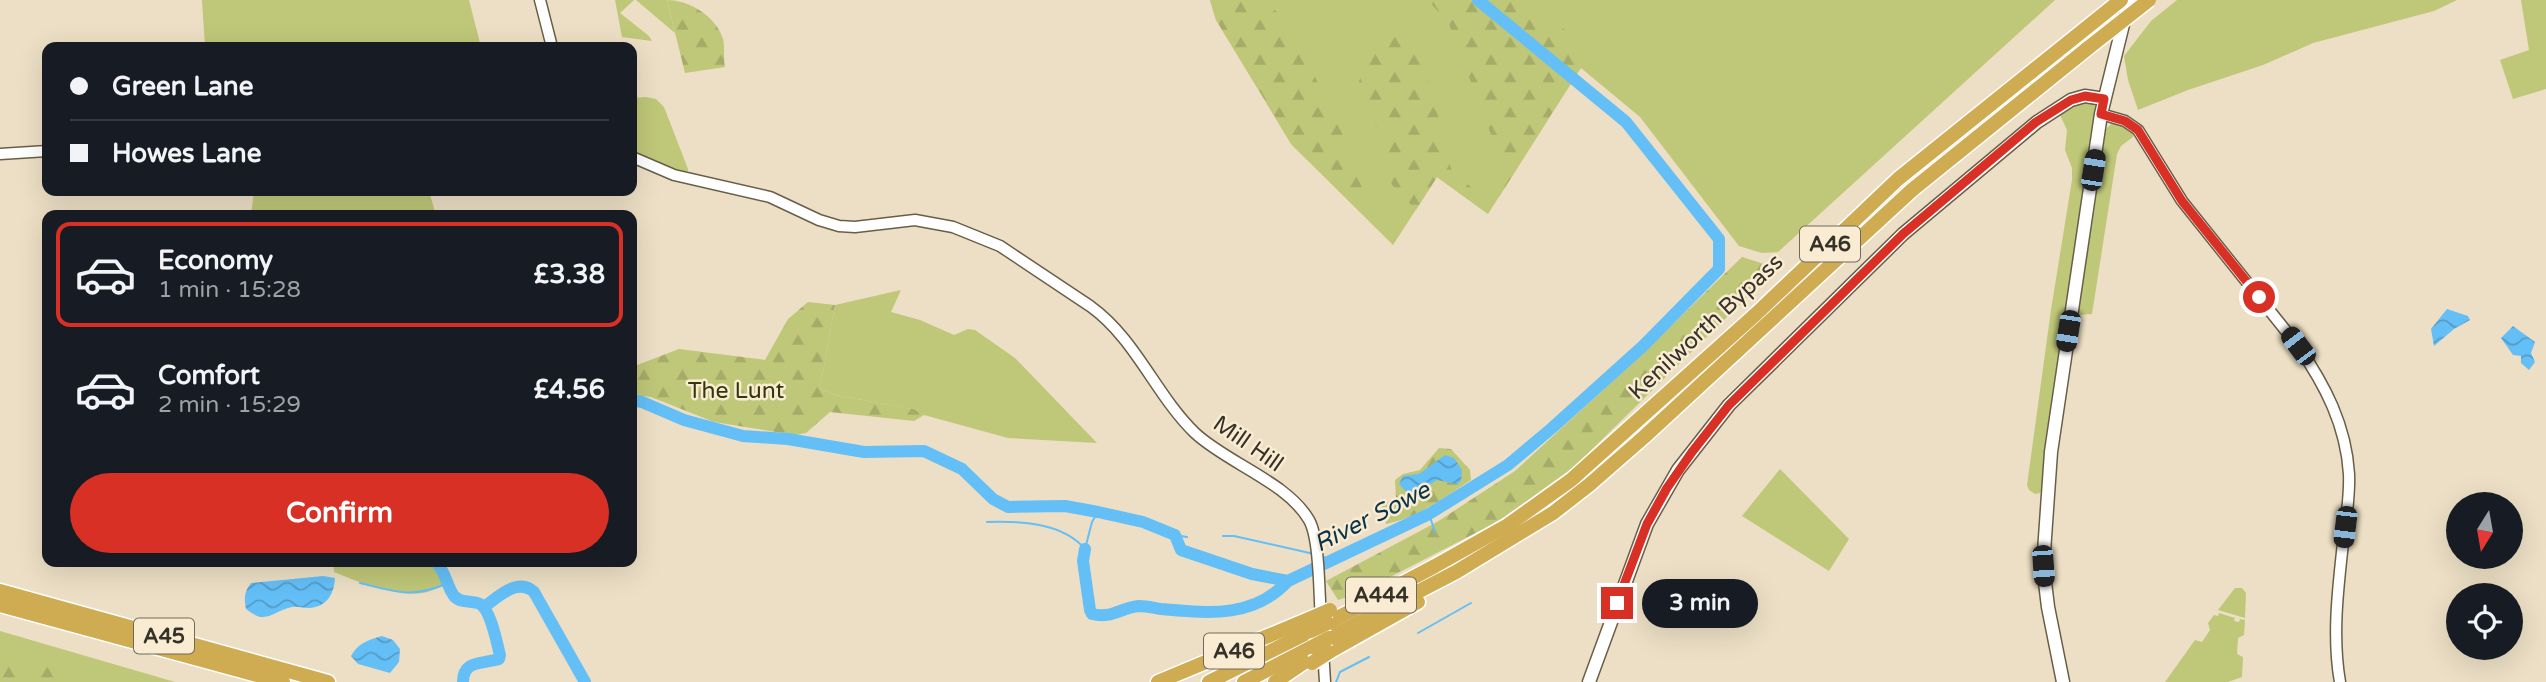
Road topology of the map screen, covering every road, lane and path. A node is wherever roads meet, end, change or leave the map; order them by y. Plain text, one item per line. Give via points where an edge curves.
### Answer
1 (540, 0) edge
2 (2121, 0) edge
3 (2129, 0) edge
4 (2149, 0) edge
5 (551, 42) edge
6 (2104, 99) junction
7 (2101, 114) junction
8 (42, 150) edge
9 (0, 154) edge
10 (637, 159) edge
11 (1644, 437) junction
12 (1435, 566) joint
13 (0, 585) edge
14 (0, 591) edge
15 (43, 603) junction
16 (0, 605) edge
17 (1386, 609) joint
18 (1310, 625) junction
19 (1328, 646) junction
20 (1312, 656) junction
21 (284, 682) edge
22 (328, 682) edge
23 (1158, 682) edge
24 (1209, 682) edge
25 (1244, 682) edge
26 (1275, 682) edge
27 (1283, 682) edge
28 (1325, 682) edge
29 (1589, 682) edge
30 (2063, 682) edge
31 (2340, 682) edge

1 - 5 street
2 - 12 highway, Kenilworth Bypass / A46 via 1898,179 1571,480 1508,525
3 - 6 main road
4 - 11 highway, Kenilworth Bypass / A46, bridge via 1912,190
6 - 7 main road
6 - 29 main road via 2085,96 2071,100 2036,122 1903,234 1729,405 1678,470 1647,524
7 - 30 main road via 2046,498 2045,588
7 - 31 street via 2138,130 2182,201 2298,346 2335,410 2349,474 2337,604
8 - 9 street
10 - 28 street, Mill Hill via 685,178 771,197 827,223 855,227 915,220 953,227 1000,246 1108,319 1195,433 1303,512 1313,530 1316,553
11 - 17 highway, A46 via 1553,513
11 - 19 highway, A46 via 1629,458 1594,489 1467,576
12 - 18 highway, A444, bridge
13 - 15 highway
14 - 15 highway, A45
15 - 22 highway, A45
16 - 21 highway, A45
17 - 19 highway, A444
18 - 23 highway, A46
18 - 24 highway, A444
19 - 20 highway, A444, bridge
20 - 25 highway, A444
20 - 26 highway, A46
20 - 27 highway, A46

